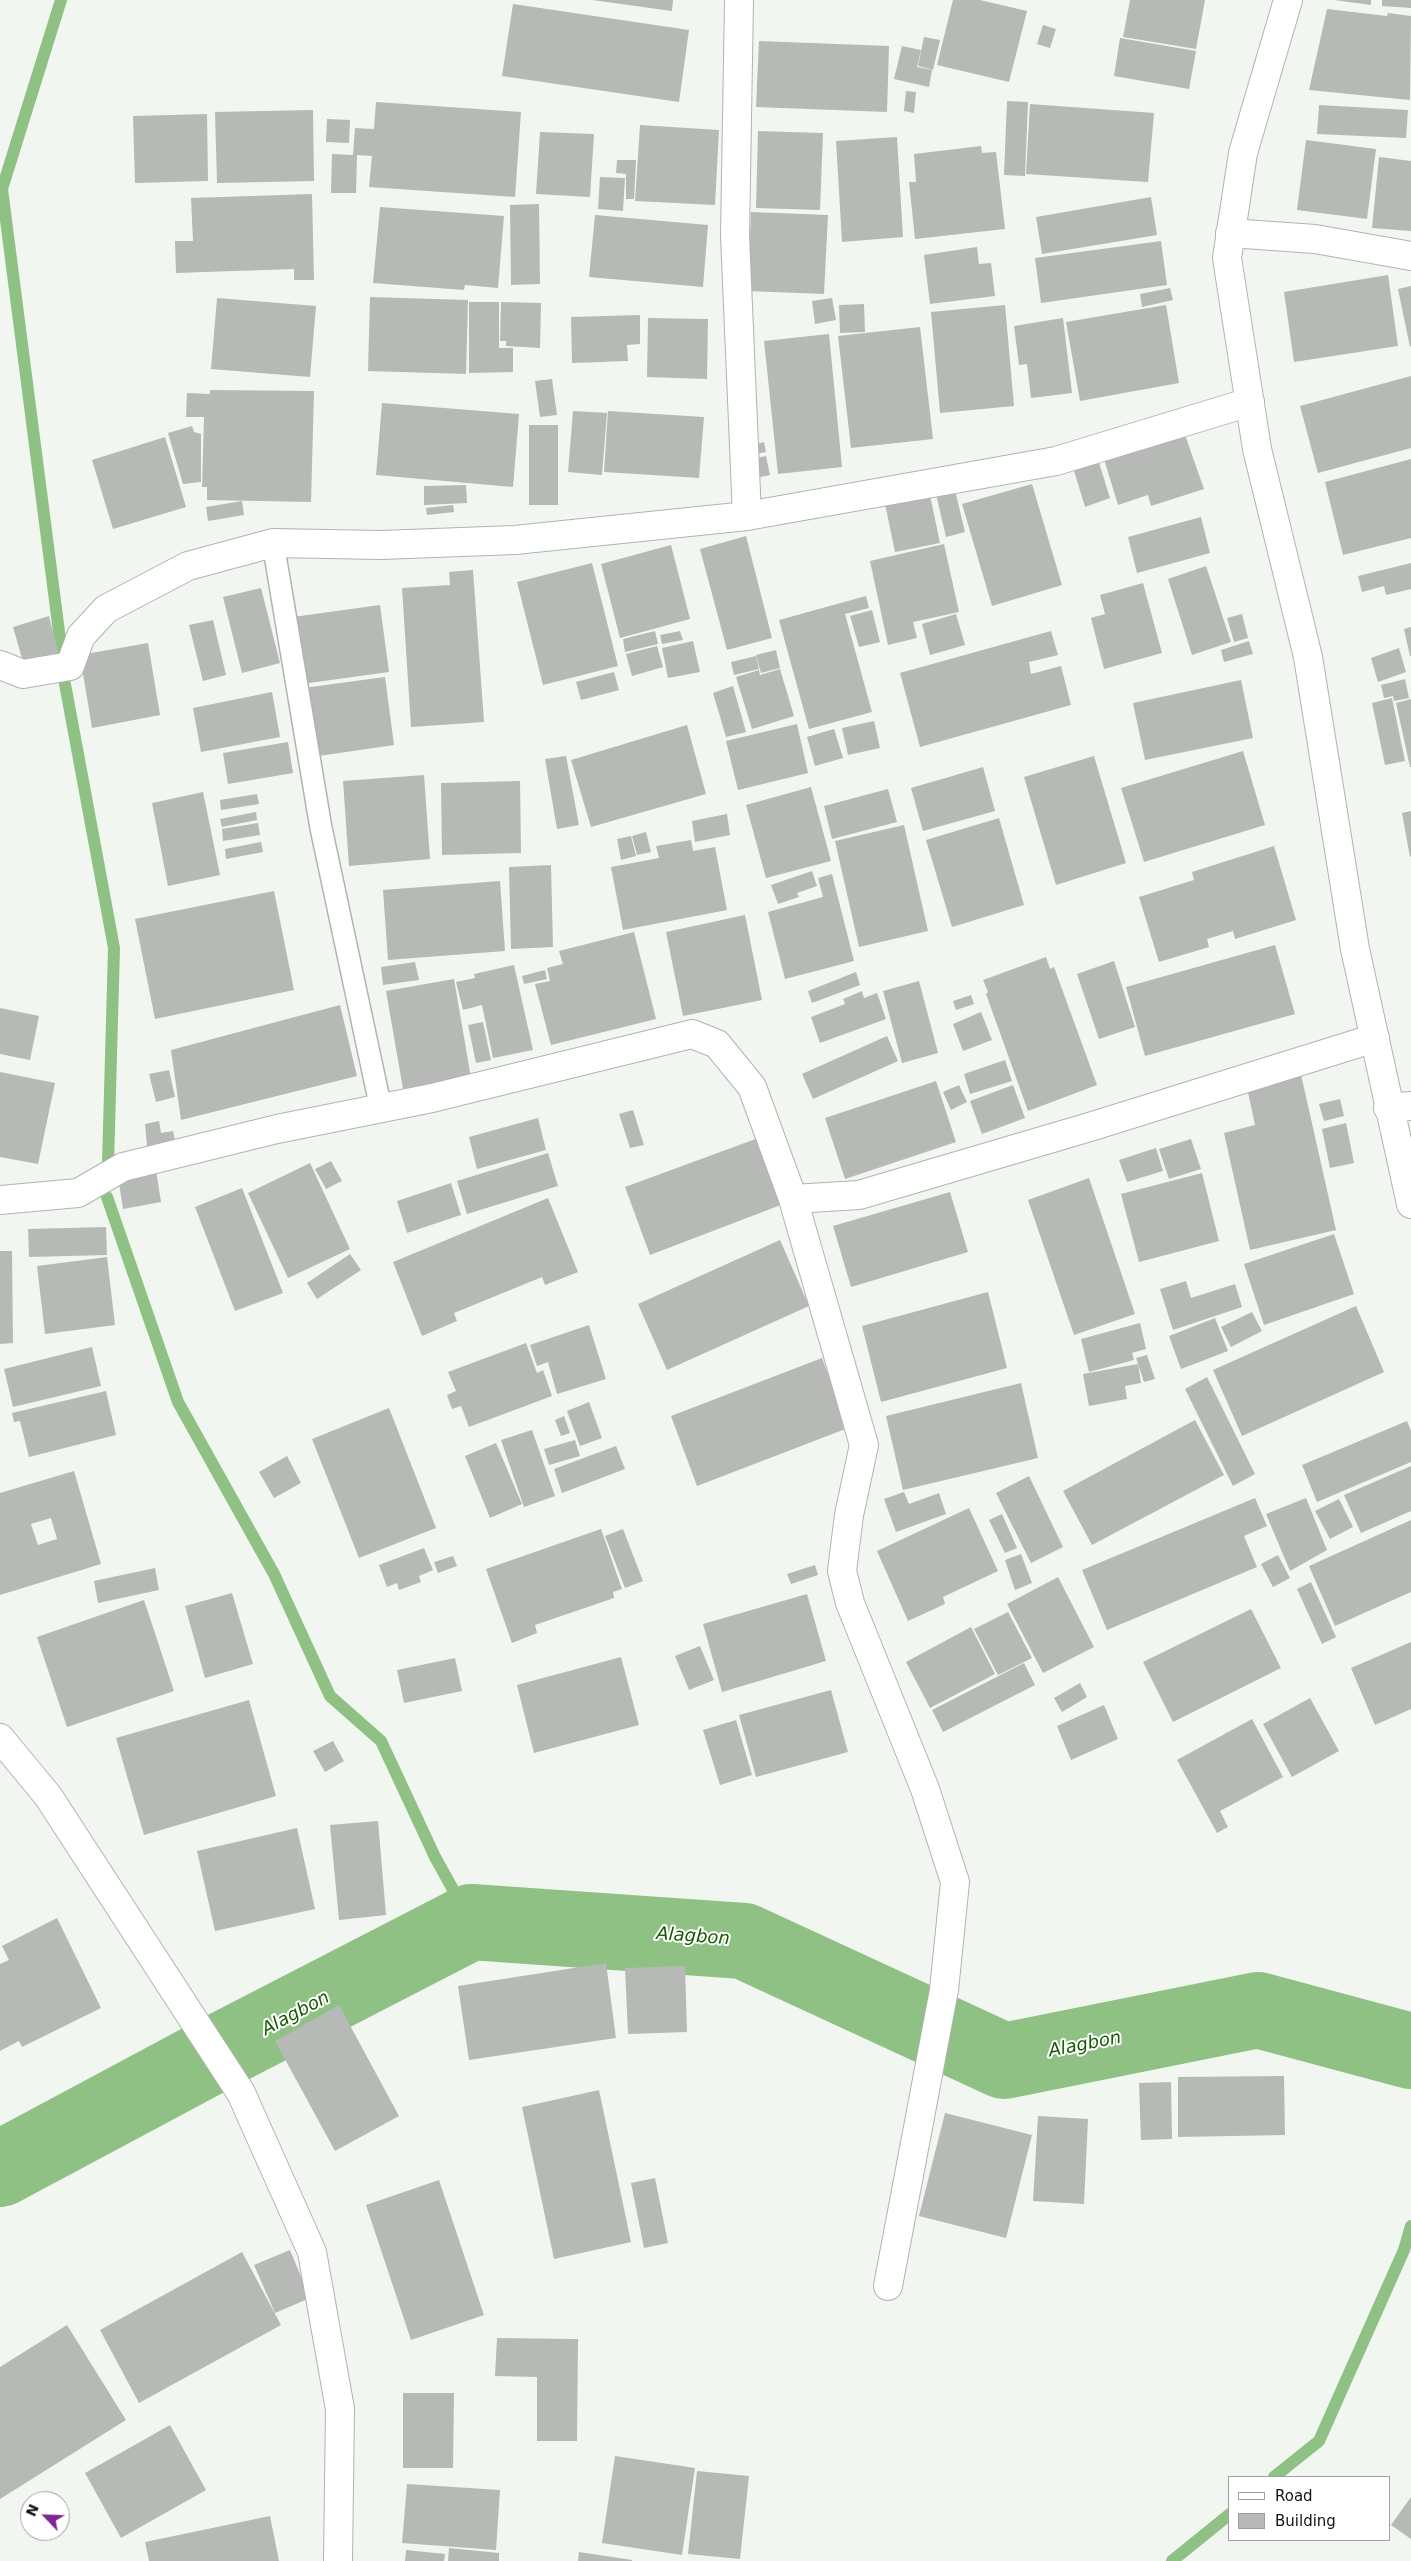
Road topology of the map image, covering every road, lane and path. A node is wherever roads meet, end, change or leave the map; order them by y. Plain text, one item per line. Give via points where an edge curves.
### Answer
1 (739, 0) edge
2 (1288, 0) edge
3 (1230, 233) junction
4 (1411, 256) edge
5 (1250, 402) junction
6 (747, 516) junction
7 (273, 543) junction
8 (0, 665) edge
9 (1375, 1038) junction
10 (1400, 1107) edge
11 (381, 1109) junction
12 (793, 1199) junction
13 (0, 1200) edge
14 (1411, 1204) edge
15 (0, 1738) edge
16 (888, 2286) dead end
17 (338, 2561) edge

1 - 6 street via 735,236
2 - 3 street via 1243,153
3 - 4 street via 1316,239
3 - 5 street via 1226,258
5 - 6 street via 1056,461
5 - 9 street via 1257,449 1308,657 1355,949
6 - 7 street via 515,540 381,545
7 - 8 street via 188,566 106,609 81,636 70,666 23,674
7 - 11 lane via 321,828
9 - 10 street
9 - 12 street via 859,1195
10 - 14 street
11 - 12 street via 692,1034 717,1044 752,1086
11 - 13 street via 277,1129 123,1167 78,1193
12 - 16 street via 864,1445 849,1515 842,1571 850,1603 925,1790 955,1882 944,1990
15 - 17 street via 48,1796 241,2093 312,2252 340,2409

